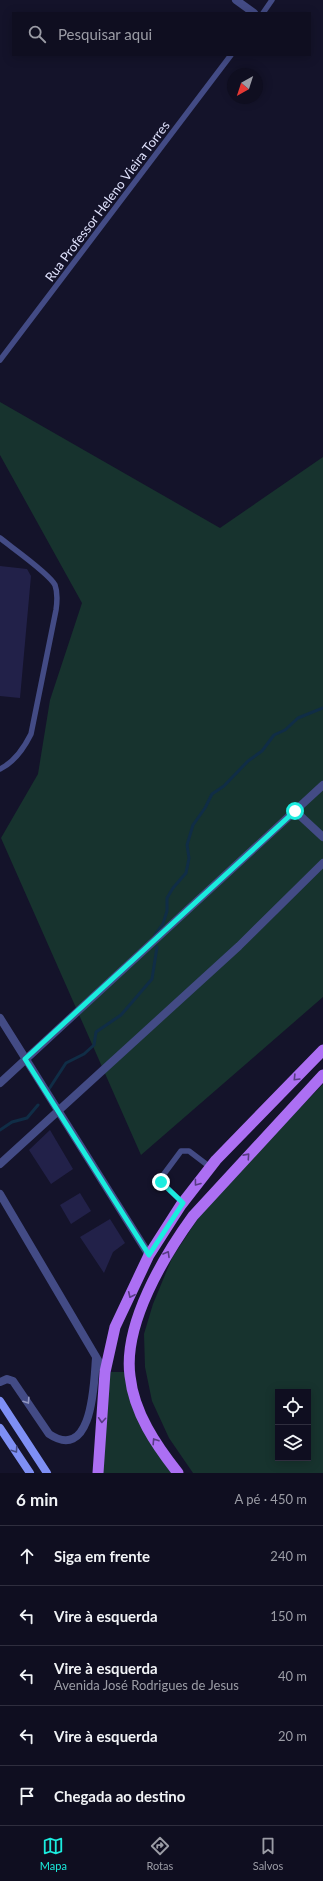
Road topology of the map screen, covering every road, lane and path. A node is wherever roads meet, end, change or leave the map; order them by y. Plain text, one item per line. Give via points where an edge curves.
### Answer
1 (236, 0) edge
2 (272, 0) edge
3 (253, 12) edge
4 (264, 12) edge
5 (230, 56) edge
6 (0, 360) edge
7 (0, 538) edge
8 (0, 769) edge
9 (323, 785) edge
10 (295, 811) junction
11 (323, 837) edge
12 (323, 863) edge
13 (0, 1018) edge
14 (323, 1050) edge
15 (25, 1059) junction
16 (323, 1075) edge
17 (0, 1083) edge
18 (58, 1112) junction
19 (0, 1164) edge
20 (210, 1167) junction
21 (0, 1194) edge
22 (183, 1203) junction
23 (149, 1255) junction
24 (96, 1358) junction
25 (105, 1372) junction
26 (0, 1382) edge
27 (0, 1401) edge
28 (0, 1428) edge
29 (30, 1473) edge
30 (47, 1473) edge
31 (98, 1473) edge
32 (178, 1473) edge

1 - 3 street
2 - 4 lane
5 - 6 lane, Rua Professor Heleno Vieira Torres
7 - 8 lane via 55,585 57,597 31,734 25,747 7,766
9 - 10 street
10 - 11 street
10 - 15 street
12 - 18 street via 239,946
13 - 15 street
14 -> 20 main road
15 - 17 street
15 - 18 street
32 -> 16 main road via 145,1425 130,1377 132,1339 137,1320 160,1266 193,1216
18 - 19 street
18 - 23 street
20 -> 22 main road
20 - 22 lane via 189,1151 181,1151 161,1178 161,1182
21 - 24 street
22 - 23 main road
23 -> 25 main road via 116,1327
24 - 25 street
26 -> 24 street via 7,1379 13,1381 49,1434 57,1439 67,1440 83,1428 89,1417
25 -> 31 main road
27 - 30 main road
28 -> 29 main road

